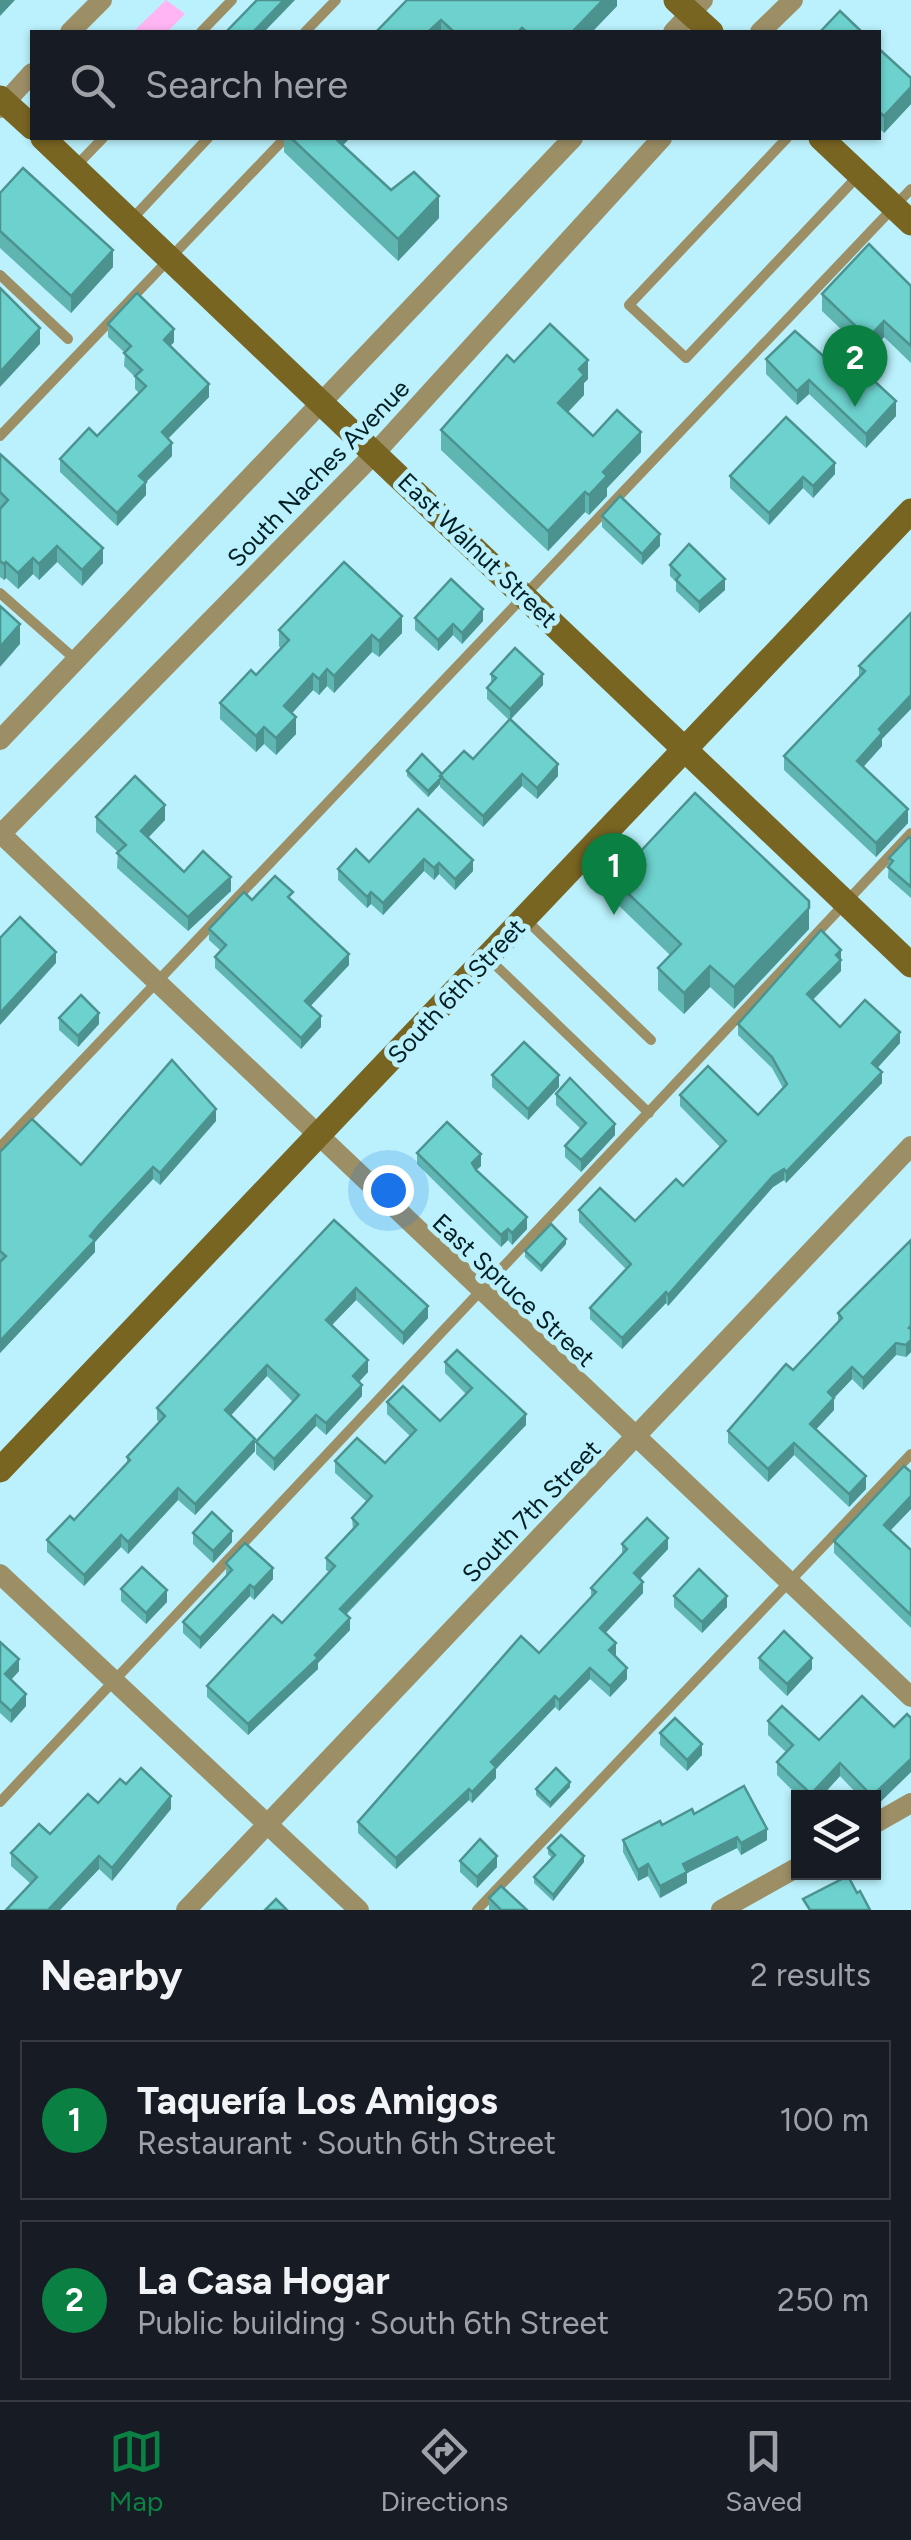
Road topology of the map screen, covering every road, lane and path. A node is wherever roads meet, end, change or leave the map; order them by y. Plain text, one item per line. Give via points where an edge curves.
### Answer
1 (102, 0) edge
2 (232, 0) edge
3 (336, 0) edge
4 (793, 0) edge
5 (686, 12) edge
6 (72, 30) edge
7 (203, 30) edge
8 (308, 30) edge
9 (708, 30) edge
10 (762, 30) edge
11 (30, 75) edge
12 (2, 103) edge
13 (30, 126) edge
14 (46, 140) edge
15 (101, 140) edge
16 (206, 140) edge
17 (283, 140) edge
18 (571, 140) edge
19 (660, 140) edge
20 (785, 140) edge
21 (824, 140) edge
22 (75, 167) junction
23 (860, 174) junction
24 (905, 206) edge
25 (133, 218) junction
26 (170, 257) junction
27 (0, 275) edge
28 (68, 339) dead end
29 (324, 400) junction
30 (0, 436) edge
31 (376, 452) junction
32 (911, 511) edge
33 (0, 592) edge
34 (525, 595) junction
35 (76, 660) junction
36 (0, 740) edge
37 (686, 748) junction
38 (911, 833) edge
39 (0, 834) edge
40 (845, 902) junction
41 (524, 918) junction
42 (487, 958) junction
43 (911, 964) edge
44 (156, 983) junction
45 (651, 1040) dead end
46 (650, 1113) junction
47 (317, 1137) junction
48 (911, 1146) edge
49 (0, 1147) edge
50 (482, 1294) junction
51 (634, 1438) junction
52 (911, 1454) edge
53 (0, 1470) edge
54 (0, 1574) edge
55 (788, 1582) junction
56 (115, 1682) junction
57 (911, 1697) edge
58 (0, 1802) edge
59 (911, 1803) edge
60 (881, 1820) edge
61 (267, 1824) junction
62 (791, 1870) edge
63 (186, 1910) edge
64 (359, 1910) edge
65 (477, 1910) edge
66 (722, 1910) edge

1 - 6 street
2 - 7 lane
3 - 8 lane
4 - 10 street
5 - 9 street
11 - 12 street
12 - 13 street
14 - 22 street, East Walnut Street
15 - 22 lane
16 - 25 lane
17 - 26 lane
18 - 29 street, South Naches Avenue
19 - 31 street, South Naches Avenue
20 - 23 lane via 629,304 686,358
21 - 23 street
22 - 25 street, East Walnut Street
23 - 24 street
24 - 34 lane
25 - 26 street, East Walnut Street
26 - 29 street, East Walnut Street
26 - 30 lane
27 - 28 lane
29 - 31 street, East Walnut Street
29 - 35 street, South Naches Avenue
31 - 34 street, East Walnut Street
31 - 39 street, South Naches Avenue
32 - 37 street, South 6th Street
33 - 35 lane
34 - 37 street, East Walnut Street
34 - 44 lane
35 - 36 street, South Naches Avenue
37 - 40 street, East Walnut Street
37 - 41 street, South 6th Street
38 - 40 lane
39 - 44 street, East Spruce Street
40 - 43 street, East Walnut Street
40 - 46 lane
41 - 42 street, South 6th Street
41 - 45 lane
42 - 46 lane
42 - 47 street, South 6th Street
44 - 47 street, East Spruce Street
44 - 49 lane
46 - 50 lane
47 - 50 street, East Spruce Street
47 - 53 street, South 6th Street
48 - 51 street, South 7th Street
50 - 51 street, East Spruce Street
50 - 56 lane
51 - 55 street, East Spruce Street
51 - 61 street, South 7th Street
52 - 55 lane
54 - 56 street
55 - 57 street, East Spruce Street
55 - 65 lane
56 - 58 lane
56 - 61 street
59 - 60 street
61 - 63 street, South 7th Street
61 - 64 street
62 - 66 street

